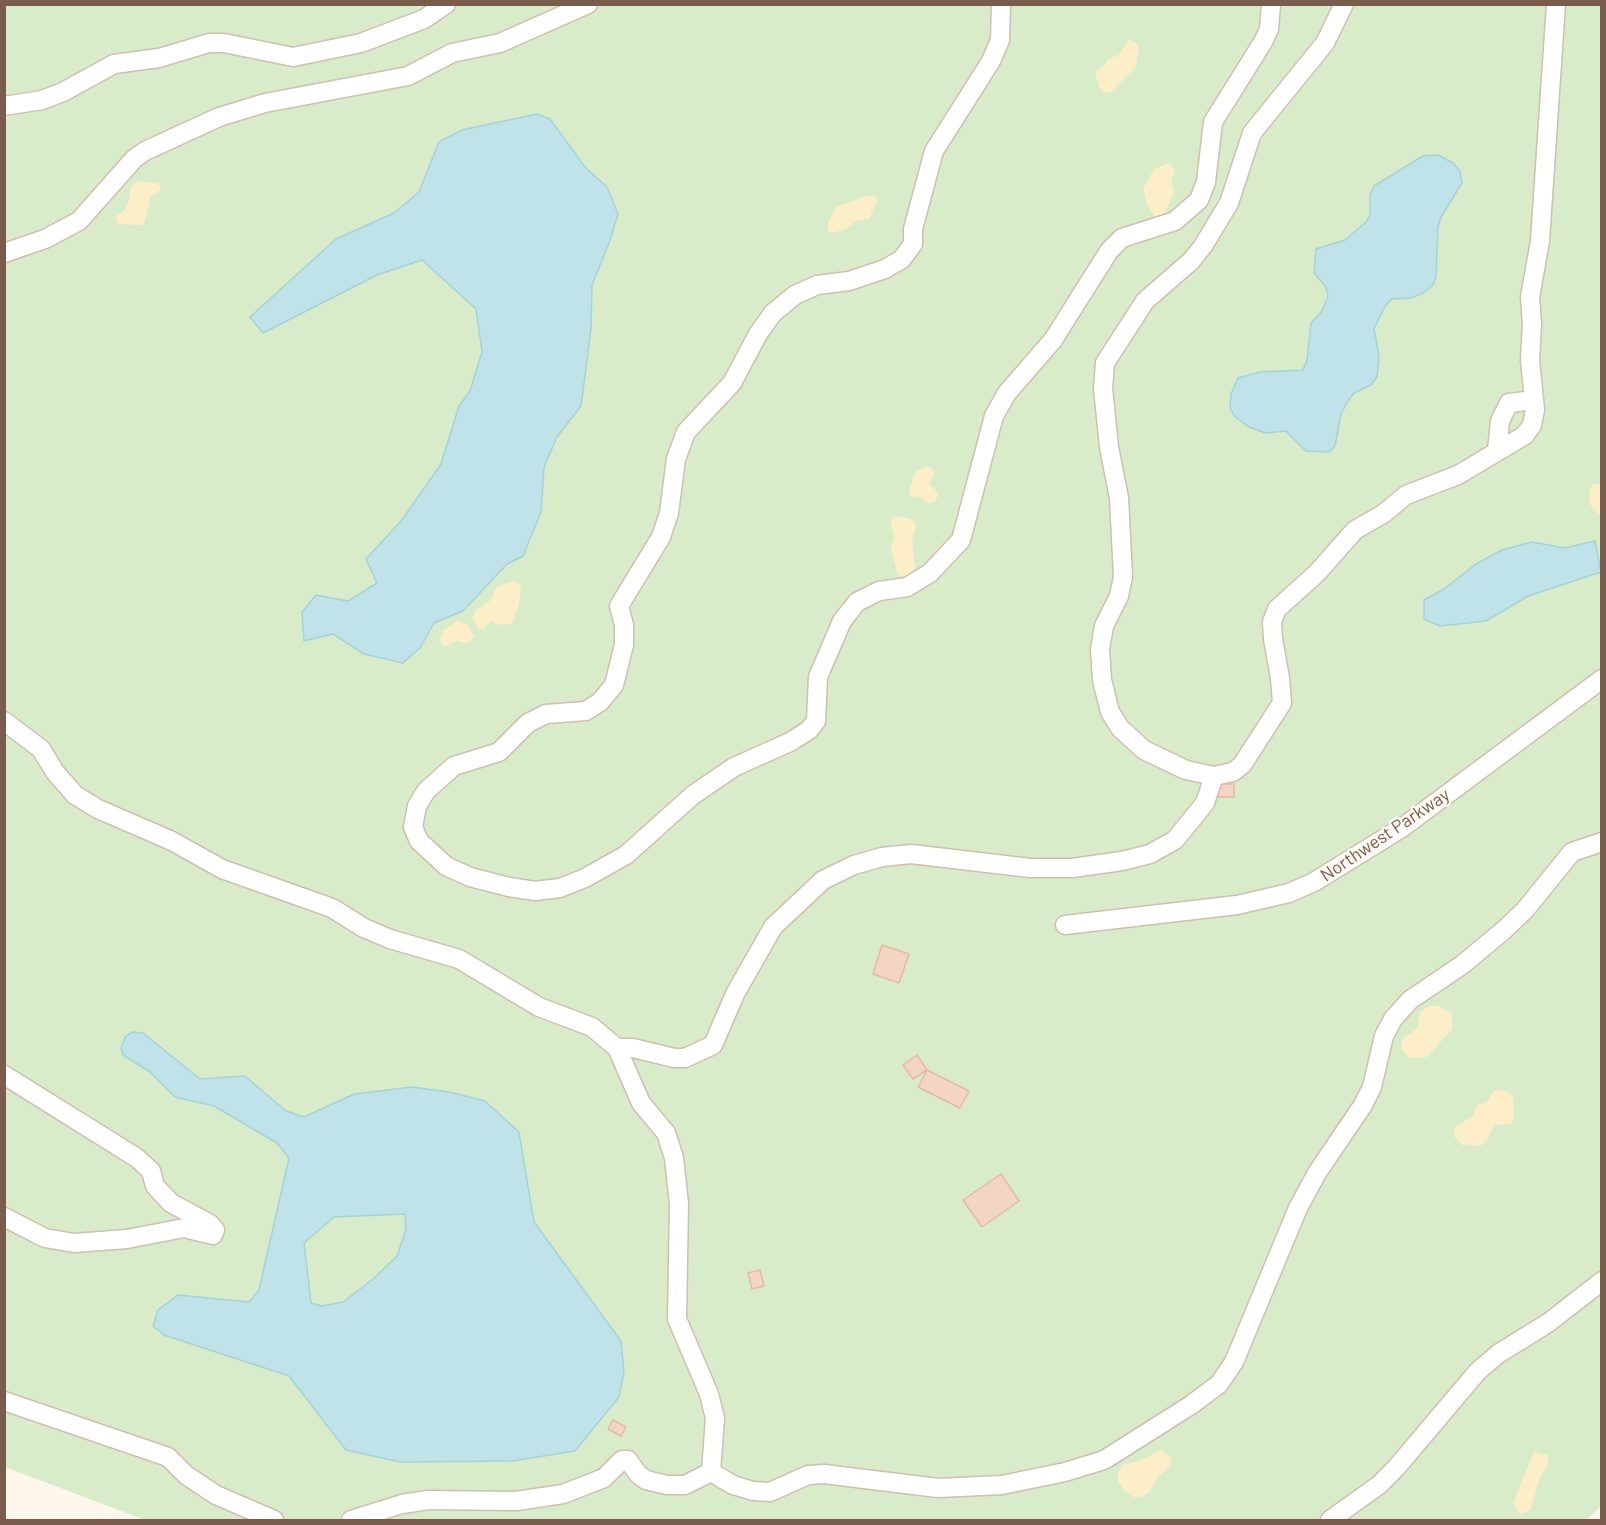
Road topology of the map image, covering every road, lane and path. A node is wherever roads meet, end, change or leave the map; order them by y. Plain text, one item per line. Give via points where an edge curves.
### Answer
1 (446, 4) edge
2 (588, 4) edge
3 (1001, 4) edge
4 (1271, 4) edge
5 (1344, 4) edge
6 (1556, 4) edge
7 (4, 106) edge
8 (4, 254) edge
9 (1534, 400) junction
10 (1497, 451) junction
11 (1602, 679) edge
12 (4, 721) edge
13 (1214, 776) junction
14 (1602, 842) edge
15 (1065, 925) dead end
16 (617, 1048) junction
17 (4, 1076) edge
18 (4, 1217) edge
19 (1602, 1281) edge
20 (4, 1401) edge
21 (711, 1472) junction
22 (274, 1521) edge
23 (351, 1521) edge
24 (1330, 1521) edge

1 - 7 lane via 424,19 361,44 293,57 209,43 159,58 114,64 63,92
2 - 8 lane via 500,43 452,52 408,76 265,103 219,117 134,159 79,221
3 - 4 lane via 1000,40 934,151 913,229 913,244 902,259 885,269 849,281 817,285 795,295 773,313 732,383 686,432 676,459 669,513 661,537 620,606 624,645 614,685 586,711 546,714 528,723 499,752 454,766 426,791 417,807 413,827 418,841 446,866 509,887 535,891 560,888 626,855 693,795 734,766 809,730 816,721 818,677 842,621 856,602 879,591 907,587 930,573 961,540 993,416 1007,393 1053,340 1109,250 1122,238 1175,221 1199,200 1206,183 1213,122 1263,42 1269,29
5 - 13 lane via 1325,43 1252,133 1229,203 1209,238 1191,261 1144,301 1105,363 1103,388 1119,498 1123,577 1119,596 1104,626 1100,649 1104,691 1120,728 1144,750 1186,770
6 - 9 lane via 1540,241 1530,297
9 - 10 lane via 1532,425 1525,435
9 - 10 lane via 1509,403 1500,421
10 - 13 lane via 1458,476 1406,495 1355,530 1317,573 1277,609 1272,622 1282,703 1242,765 1233,772
11 - 15 lane, Northwest Parkway via 1402,827 1314,882 1237,905
12 - 16 lane via 41,749 75,795 98,808 172,841 222,869 332,908 390,939 459,959 539,1008 592,1027
13 - 16 lane via 1205,802 1175,840 1150,854 1122,861 1072,868 1030,868 911,854 854,865 823,880 773,927 735,994 713,1045 685,1058
14 - 21 lane via 1572,852 1504,930 1410,1000 1393,1019 1384,1036 1368,1096 1298,1208 1234,1362 1219,1384 1191,1406 1104,1460 1002,1485 938,1488 824,1474 808,1475 770,1492 733,1485
16 - 21 lane via 641,1103 666,1133 674,1158 679,1204 677,1319 715,1418
17 - 18 lane via 137,1158 151,1171 155,1186 171,1203 215,1230 213,1236 184,1228 128,1239 74,1243 45,1238
19 - 24 lane via 1478,1371 1396,1468
20 - 22 lane via 168,1457 216,1495
21 - 23 lane via 685,1485 667,1485 646,1480 628,1460 622,1460 604,1478 563,1494 516,1501 428,1500

